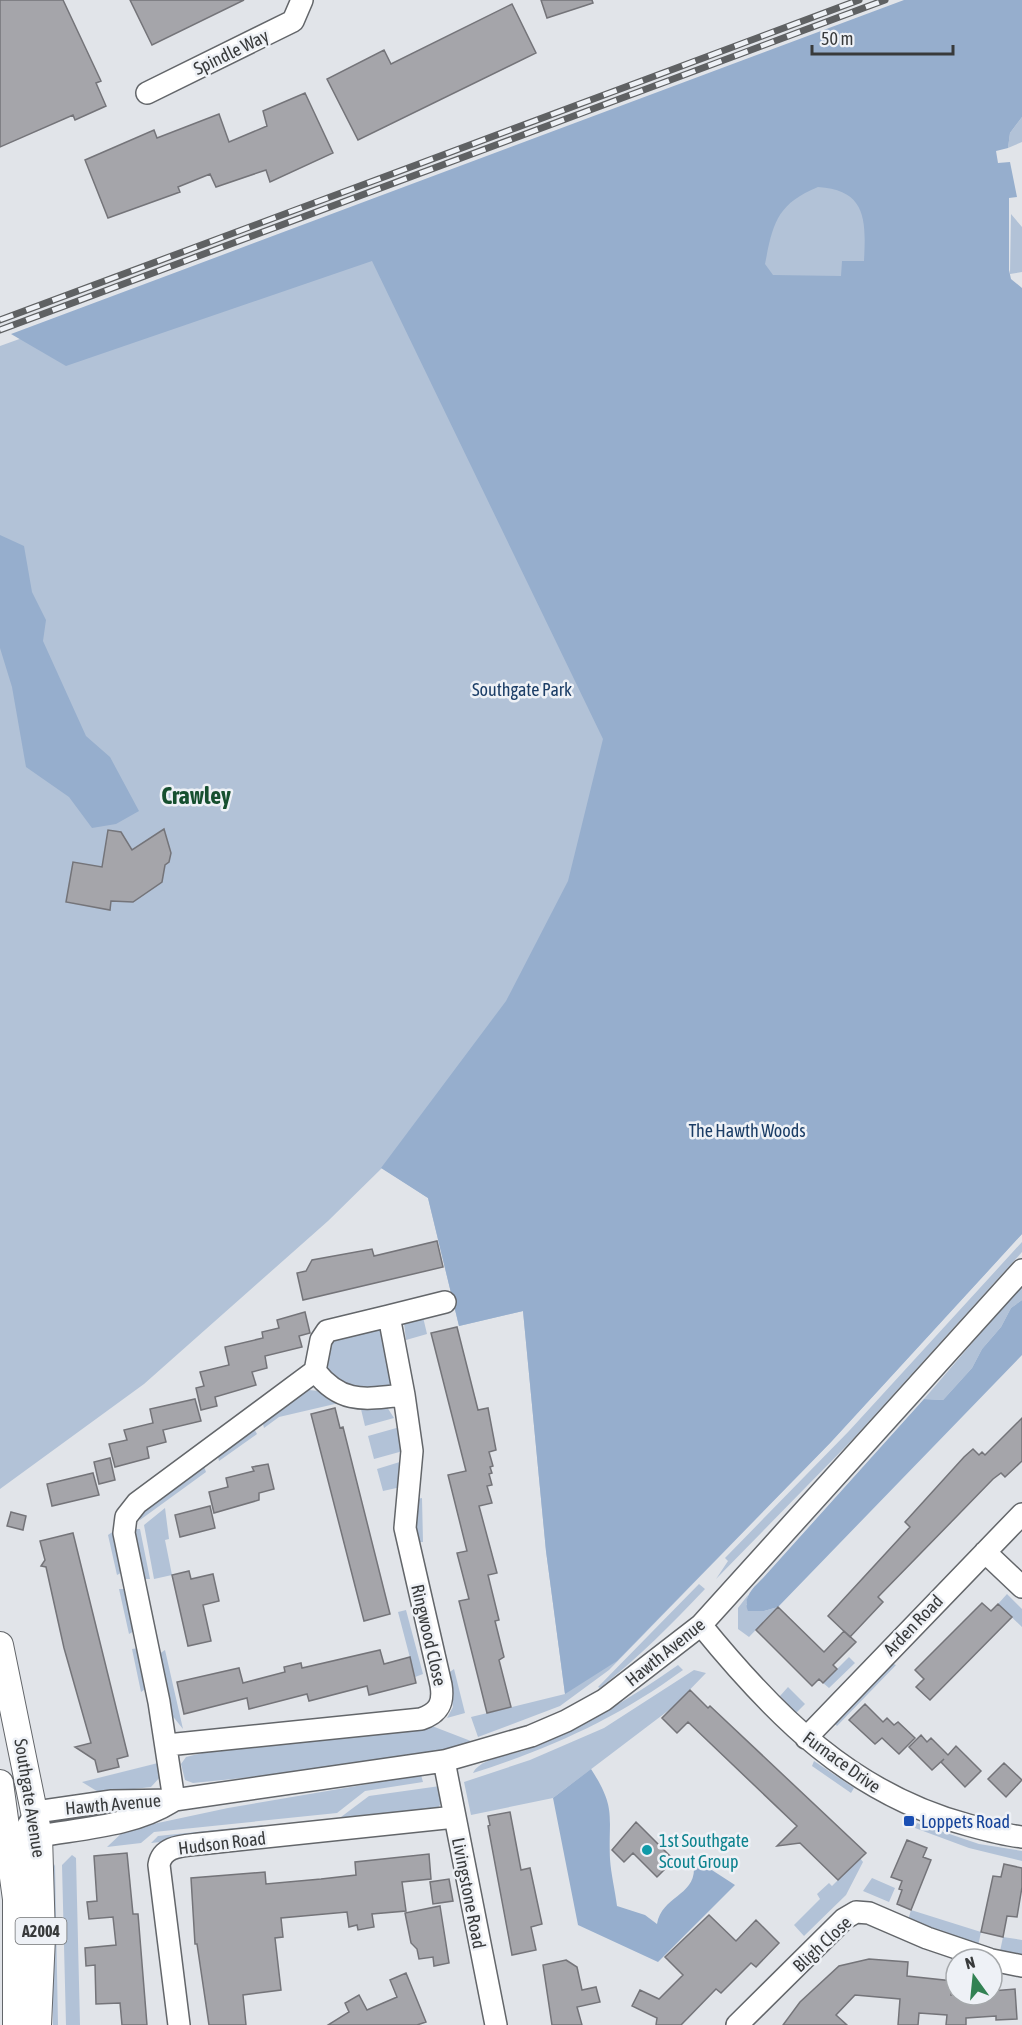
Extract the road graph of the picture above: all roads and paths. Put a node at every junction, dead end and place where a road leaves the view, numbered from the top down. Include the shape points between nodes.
1 (302, 0) edge
2 (147, 93) dead end
3 (1022, 1270) edge
4 (445, 1302) dead end
5 (389, 1316) junction
6 (315, 1371) junction
7 (404, 1395) junction
8 (1022, 1514) edge
9 (985, 1552) junction
10 (1022, 1587) edge
11 (701, 1625) junction
12 (0, 1645) edge
13 (806, 1738) junction
14 (167, 1745) junction
15 (444, 1761) junction
16 (1, 1791) edge
17 (174, 1800) junction
18 (455, 1817) junction
19 (33, 1826) junction
20 (1022, 1837) edge
21 (954, 1947) edge
22 (1004, 1962) edge
23 (1022, 1966) edge
24 (16, 2025) edge
25 (25, 2025) edge
26 (38, 2025) edge
27 (179, 2025) edge
28 (496, 2025) edge
29 (737, 2025) edge

1 - 2 street, Spindle Way via 293,21
3 - 11 street, Hawth Avenue
4 - 5 street
5 - 6 street via 327,1331 321,1340
5 - 7 street, Ringwood Close
6 - 7 street via 341,1395 367,1399
6 - 14 street via 137,1503 126,1517 124,1533
7 - 14 street, Ringwood Close via 412,1451 405,1528 441,1685 443,1698 439,1708 422,1719
8 - 9 street, Arden Road
9 - 10 street
9 - 13 street, Arden Road
11 - 13 street, Furnace Drive via 770,1704
11 - 15 street, Hawth Avenue via 604,1700 566,1721 513,1742
12 - 19 main road, Southgate Avenue / A2004
13 - 20 street, Furnace Drive via 847,1771 906,1804 941,1818
14 - 17 street
15 - 17 street, Hawth Avenue
15 - 18 street, Livingstone Road
16 - 19 street via 11,1816
16 - 24 main road, Southgate Avenue / A2004 via 16,1899
17 - 19 street, Hawth Avenue via 112,1801
18 - 27 street, Hudson Road via 167,1850 159,1865
18 - 28 street, Livingstone Road
19 - 25 street via 24,1865 29,1937
19 - 26 main road, Southgate Avenue / A2004 via 42,1936
21 - 29 street, Bligh Close via 869,1913 856,1912 844,1918
22 - 23 street, Bligh Close

